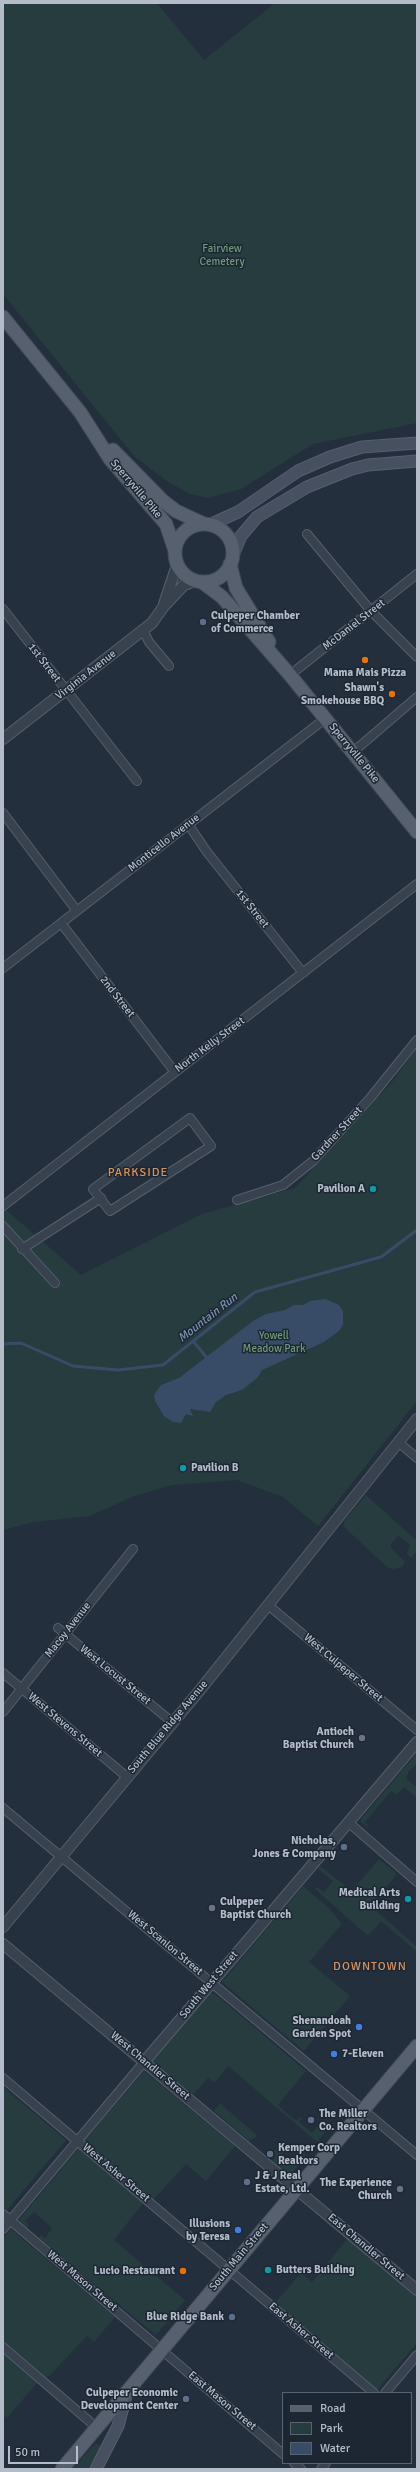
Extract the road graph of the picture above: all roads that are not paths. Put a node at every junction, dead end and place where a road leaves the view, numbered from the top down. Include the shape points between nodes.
1 (3, 317) edge
2 (92, 428) junction
3 (417, 443) edge
4 (417, 462) edge
5 (206, 524) junction
6 (307, 534) dead end
7 (175, 551) junction
8 (232, 560) junction
9 (177, 565) junction
10 (417, 574) edge
11 (199, 581) junction
12 (164, 606) junction
13 (3, 609) edge
14 (371, 611) junction
15 (143, 630) junction
16 (417, 657) edge
17 (169, 666) dead end
18 (290, 675) junction
19 (66, 691) junction
20 (417, 697) edge
21 (326, 718) junction
22 (3, 739) edge
23 (353, 752) junction
24 (137, 781) dead end
25 (3, 813) edge
26 (188, 824) junction
27 (417, 832) edge
28 (417, 884) edge
29 (77, 911) junction
30 (61, 923) junction
31 (3, 968) edge
32 (303, 973) junction
33 (417, 1040) edge
34 (174, 1071) junction
35 (101, 1198) junction
36 (237, 1200) dead end
37 (3, 1206) edge
38 (3, 1226) edge
39 (22, 1249) junction
40 (55, 1283) dead end
41 (417, 1419) edge
42 (398, 1442) junction
43 (417, 1458) edge
44 (133, 1548) dead end
45 (268, 1605) junction
46 (58, 1628) dead end
47 (65, 1634) junction
48 (3, 1673) edge
49 (21, 1689) junction
50 (3, 1712) edge
51 (172, 1722) junction
52 (417, 1730) edge
53 (417, 1744) edge
54 (127, 1777) junction
55 (3, 1808) edge
56 (348, 1822) junction
57 (62, 1857) junction
58 (417, 1882) edge
59 (3, 1927) edge
60 (3, 1944) edge
61 (211, 1982) junction
62 (417, 2046) edge
63 (144, 2062) junction
64 (3, 2078) edge
65 (364, 2110) junction
66 (77, 2140) junction
67 (417, 2155) edge
68 (296, 2189) junction
69 (3, 2214) edge
70 (11, 2220) junction
71 (3, 2230) edge
72 (228, 2269) junction
73 (417, 2290) edge
74 (3, 2347) edge
75 (161, 2349) junction
76 (417, 2356) edge
77 (128, 2389) junction
78 (373, 2392) edge
79 (386, 2392) edge
80 (96, 2427) junction
81 (282, 2453) edge
82 (62, 2469) edge
83 (96, 2469) edge

1 - 2 main road, Sperryville Pike
2 - 5 main road, Sperryville Pike via 163,501 176,511
2 - 7 main road, Sperryville Pike via 110,459 166,524
3 - 5 main road via 362,448 330,457 298,471 238,512
4 - 8 main road via 368,465 307,487 257,517 241,536
5 - 7 main road via 191,527 181,535
5 - 8 main road via 224,532 232,547
6 - 14 street
7 - 9 main road
8 - 11 main road via 219,578
8 - 18 main road, Sperryville Pike via 232,581
9 - 11 main road via 187,576
9 - 12 street, Virginia Avenue
10 - 14 street, McDaniel Street
11 - 12 street, Virginia Avenue via 184,585
11 - 18 main road, Sperryville Pike via 222,597
12 - 15 street, Virginia Avenue via 152,623
13 - 19 street, 1st Street
14 - 16 street
14 - 18 street, McDaniel Street
15 - 17 street via 149,642
15 - 19 street, Virginia Avenue
18 - 21 main road, Sperryville Pike
19 - 22 street, Virginia Avenue
19 - 24 street, 1st Street
20 - 23 street
21 - 23 main road, Sperryville Pike
21 - 26 street, Monticello Avenue
23 - 27 main road, Sperryville Pike
25 - 29 street
26 - 29 street, Monticello Avenue
26 - 32 street, 1st Street via 207,852
28 - 32 street, North Kelly Street
29 - 30 street, Monticello Avenue
30 - 31 street, Monticello Avenue
30 - 34 street, 2nd Street
32 - 34 street, North Kelly Street
33 - 36 street, Gardner Street via 371,1097 313,1161 283,1185
34 - 37 street, North Kelly Street
35 - 35 street via 93,1189 190,1118 211,1146 110,1211
35 - 39 street
38 - 39 street
39 - 40 street
41 - 42 street, South Blue Ridge Avenue
42 - 43 street
42 - 45 street, South Blue Ridge Avenue
44 - 47 street, Macoy Avenue
45 - 51 street, South Blue Ridge Avenue
45 - 52 street, West Culpeper Street
46 - 47 street, West Locust Street
47 - 49 street, Macoy Avenue
47 - 51 street, West Locust Street
48 - 49 street, West Stevens Street
49 - 50 street, Macoy Avenue
49 - 54 street, West Stevens Street
51 - 54 street, South Blue Ridge Avenue
53 - 56 street, South West Street
54 - 57 street, South Blue Ridge Avenue
55 - 57 street, West Scanlon Street
56 - 58 street
56 - 61 street, South West Street
57 - 59 street, South Blue Ridge Avenue
57 - 61 street, West Scanlon Street
60 - 63 street, West Chandler Street
61 - 63 street, South West Street
61 - 65 street, West Scanlon Street
62 - 65 main road, South Main Street
63 - 66 street, South West Street
63 - 68 street, West Chandler Street
64 - 66 street, West Asher Street
65 - 67 street, West Scanlon Street
65 - 68 main road, South Main Street
66 - 70 street, South West Street
66 - 72 street, West Asher Street
68 - 72 main road, South Main Street
68 - 73 street, East Chandler Street
69 - 70 street, West Mason Street
70 - 71 street, South West Street
70 - 75 street, West Mason Street
72 - 75 main road, South Main Street
72 - 78 street, East Asher Street
74 - 80 street
75 - 77 main road, South Main Street
75 - 81 street, East Mason Street
76 - 79 street
77 - 80 main road, South Main Street
77 - 83 main road via 118,2426
80 - 82 main road, South Main Street

